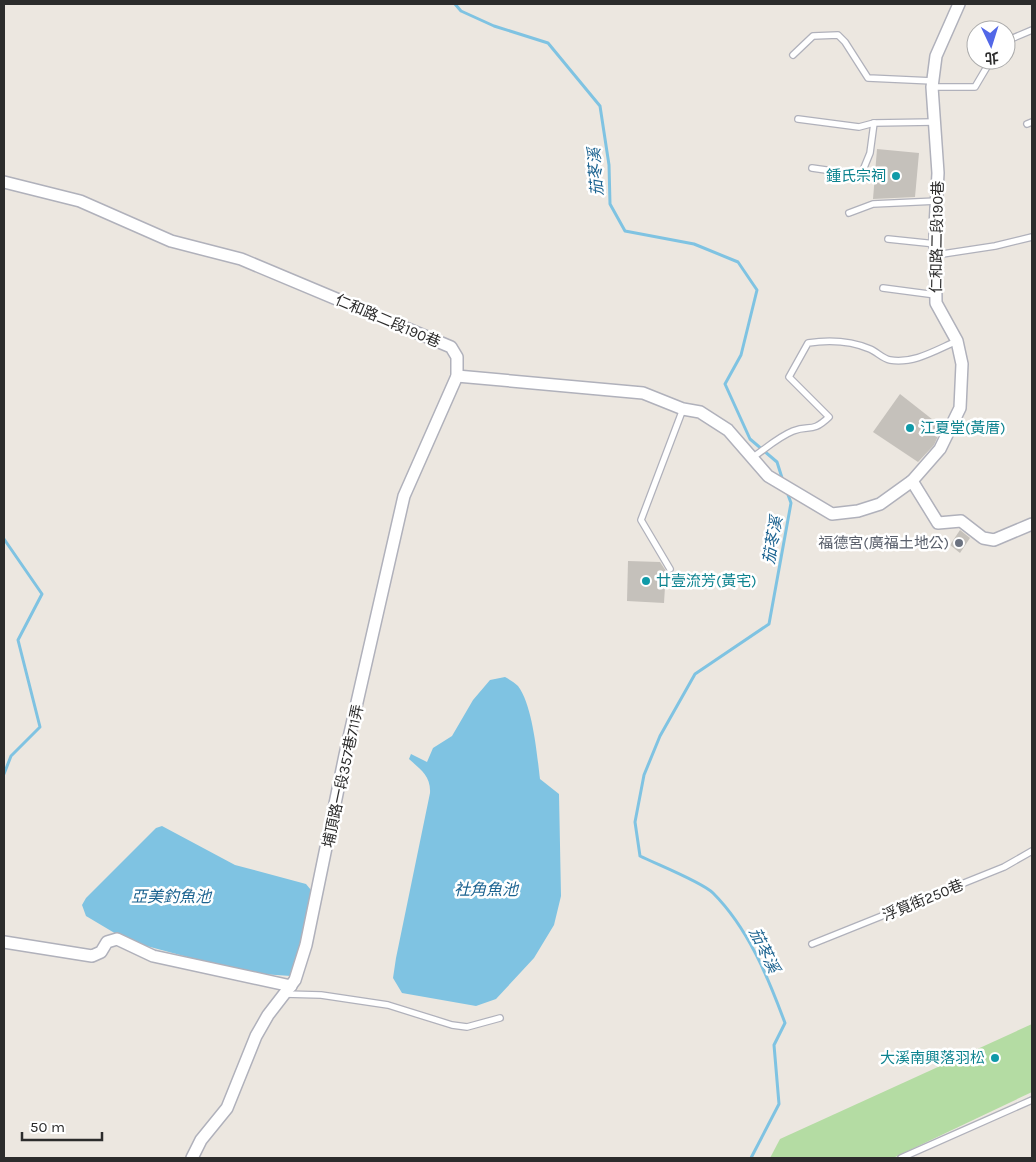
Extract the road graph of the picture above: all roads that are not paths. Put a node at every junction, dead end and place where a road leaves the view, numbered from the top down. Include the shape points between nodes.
1 (958, 4) edge
2 (1032, 30) edge
3 (1016, 37) edge
4 (792, 56) dead end
5 (985, 70) edge
6 (933, 84) junction
7 (798, 119) dead end
8 (934, 122) junction
9 (874, 123) junction
10 (812, 168) dead end
11 (4, 182) edge
12 (937, 201) junction
13 (849, 213) dead end
14 (1032, 237) edge
15 (888, 239) dead end
16 (936, 249) junction
17 (883, 288) dead end
18 (936, 295) junction
19 (957, 341) junction
20 (457, 376) junction
21 (683, 409) junction
22 (752, 458) junction
23 (912, 481) junction
24 (1032, 524) edge
25 (670, 568) dead end
26 (1032, 851) edge
27 (4, 942) edge
28 (812, 944) dead end
29 (288, 990) junction
30 (500, 1018) dead end
31 (1032, 1100) edge
32 (192, 1158) edge
33 (901, 1158) edge

1 - 6 street, 仁和路二段190巷 via 936,56
2 - 3 lane
4 - 6 lane via 813,36 838,35 868,78
5 - 6 lane via 975,87
6 - 8 street, 仁和路二段190巷
7 - 9 lane via 859,127
8 - 9 lane
8 - 12 street, 仁和路二段190巷
9 - 10 lane via 870,153 861,174
11 - 20 street, 仁和路二段190巷 via 80,201 171,242 241,260 451,347 457,357
12 - 13 lane via 873,204
12 - 16 street, 仁和路二段190巷
14 - 16 lane via 995,246
15 - 16 lane
16 - 18 street, 仁和路二段190巷
17 - 18 lane
18 - 19 street, 仁和路二段190巷 via 936,303
19 - 22 lane via 919,358 900,360 888,360 859,345 822,341 808,343 789,377 829,417 813,429 787,434
19 - 23 street, 仁和路二段190巷 via 962,364 960,408 940,449
20 - 21 street via 643,393
20 - 29 street, 埔頂路一段357巷711弄 via 404,496 306,945 295,980
21 - 22 street via 700,412 728,430
21 - 25 lane via 641,520
22 - 23 street, 仁和路二段190巷 via 768,476 832,514 858,512 880,504
23 - 24 street via 938,523 961,521 983,538 994,540
26 - 28 lane, 浮筧街250巷 via 1004,867
27 - 29 street via 92,956 101,952 107,942 117,939 153,956
29 - 30 lane via 388,1005 452,1026 467,1027
29 - 32 street, 埔頂路一段357巷711弄 via 256,1036 227,1108 201,1140
31 - 33 lane

